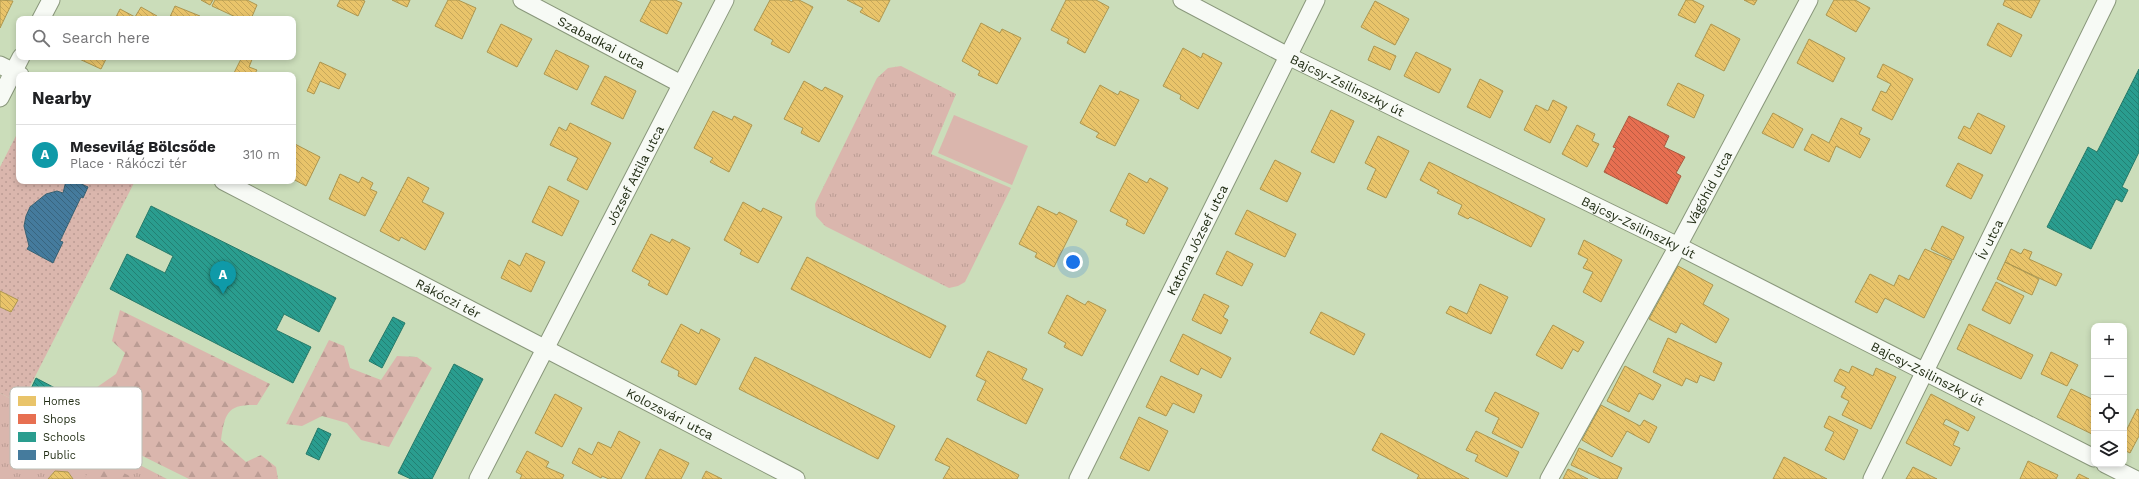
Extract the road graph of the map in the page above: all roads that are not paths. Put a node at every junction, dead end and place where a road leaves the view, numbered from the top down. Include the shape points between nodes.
1 (51, 0) edge
2 (522, 0) edge
3 (725, 0) edge
4 (1182, 0) edge
5 (1316, 0) edge
6 (1809, 0) edge
7 (2107, 0) edge
8 (43, 16) edge
9 (1288, 56) junction
10 (14, 67) edge
11 (681, 84) junction
12 (0, 98) edge
13 (229, 184) edge
14 (1678, 246) junction
15 (545, 350) junction
16 (1924, 372) junction
17 (2091, 456) edge
18 (2112, 467) edge
19 (478, 479) edge
20 (796, 479) edge
21 (1078, 479) edge
22 (1549, 479) edge
23 (1872, 479) edge
24 (2135, 479) edge

1 - 8 street
2 - 11 street, Szabadkai utca
3 - 11 street, József Attila utca
4 - 9 street, Bajcsy-Zsilinszky út
5 - 9 street, Katona József utca
6 - 14 street, Vágóhíd utca
7 - 16 street, Ív utca
9 - 14 street, Bajcsy-Zsilinszky út
9 - 21 street, Katona József utca
10 - 12 street
11 - 15 street, József Attila utca
13 - 15 street, Rákóczi tér
14 - 16 street, Bajcsy-Zsilinszky út
14 - 22 street, Vágóhíd utca
15 - 19 street
15 - 20 street, Kolozsvári utca
16 - 17 street, Bajcsy-Zsilinszky út
16 - 23 street, Ív utca
18 - 24 street

